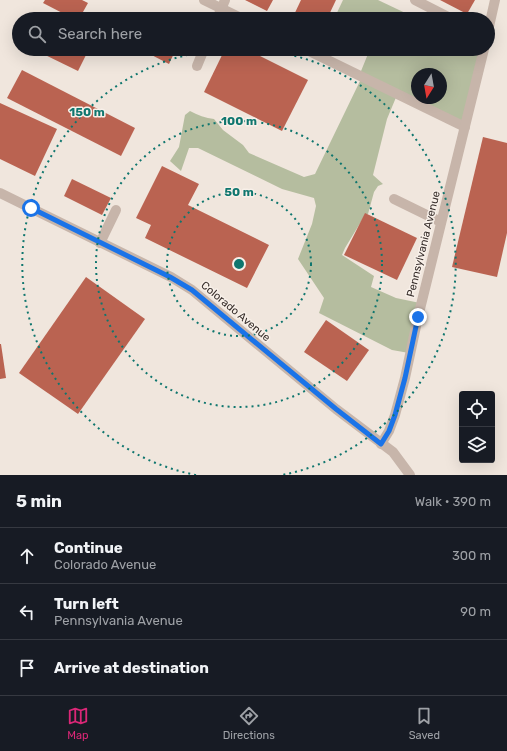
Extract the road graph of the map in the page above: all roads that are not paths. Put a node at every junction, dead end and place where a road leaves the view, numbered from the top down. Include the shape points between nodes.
1 (204, 0) edge
2 (415, 0) edge
3 (495, 0) edge
4 (223, 4) edge
5 (234, 12) edge
6 (438, 12) edge
7 (492, 12) edge
8 (201, 56) edge
9 (320, 56) edge
10 (482, 56) edge
11 (197, 66) dead end
12 (465, 126) junction
13 (0, 193) edge
14 (394, 199) dead end
15 (116, 210) dead end
16 (441, 222) junction
17 (100, 243) junction
18 (381, 444) junction
19 (410, 475) edge

1 - 4 street
2 - 6 street
3 - 7 street
4 - 5 street
8 - 11 street
9 - 12 street
10 - 12 street, Pennsylvania Avenue
12 - 16 street, Pennsylvania Avenue
13 - 17 street, Colorado Avenue
14 - 16 street
15 - 17 street
16 - 18 street, Pennsylvania Avenue via 395,415
17 - 18 street, Colorado Avenue via 192,290
18 - 19 street, Colorado Avenue via 393,452

